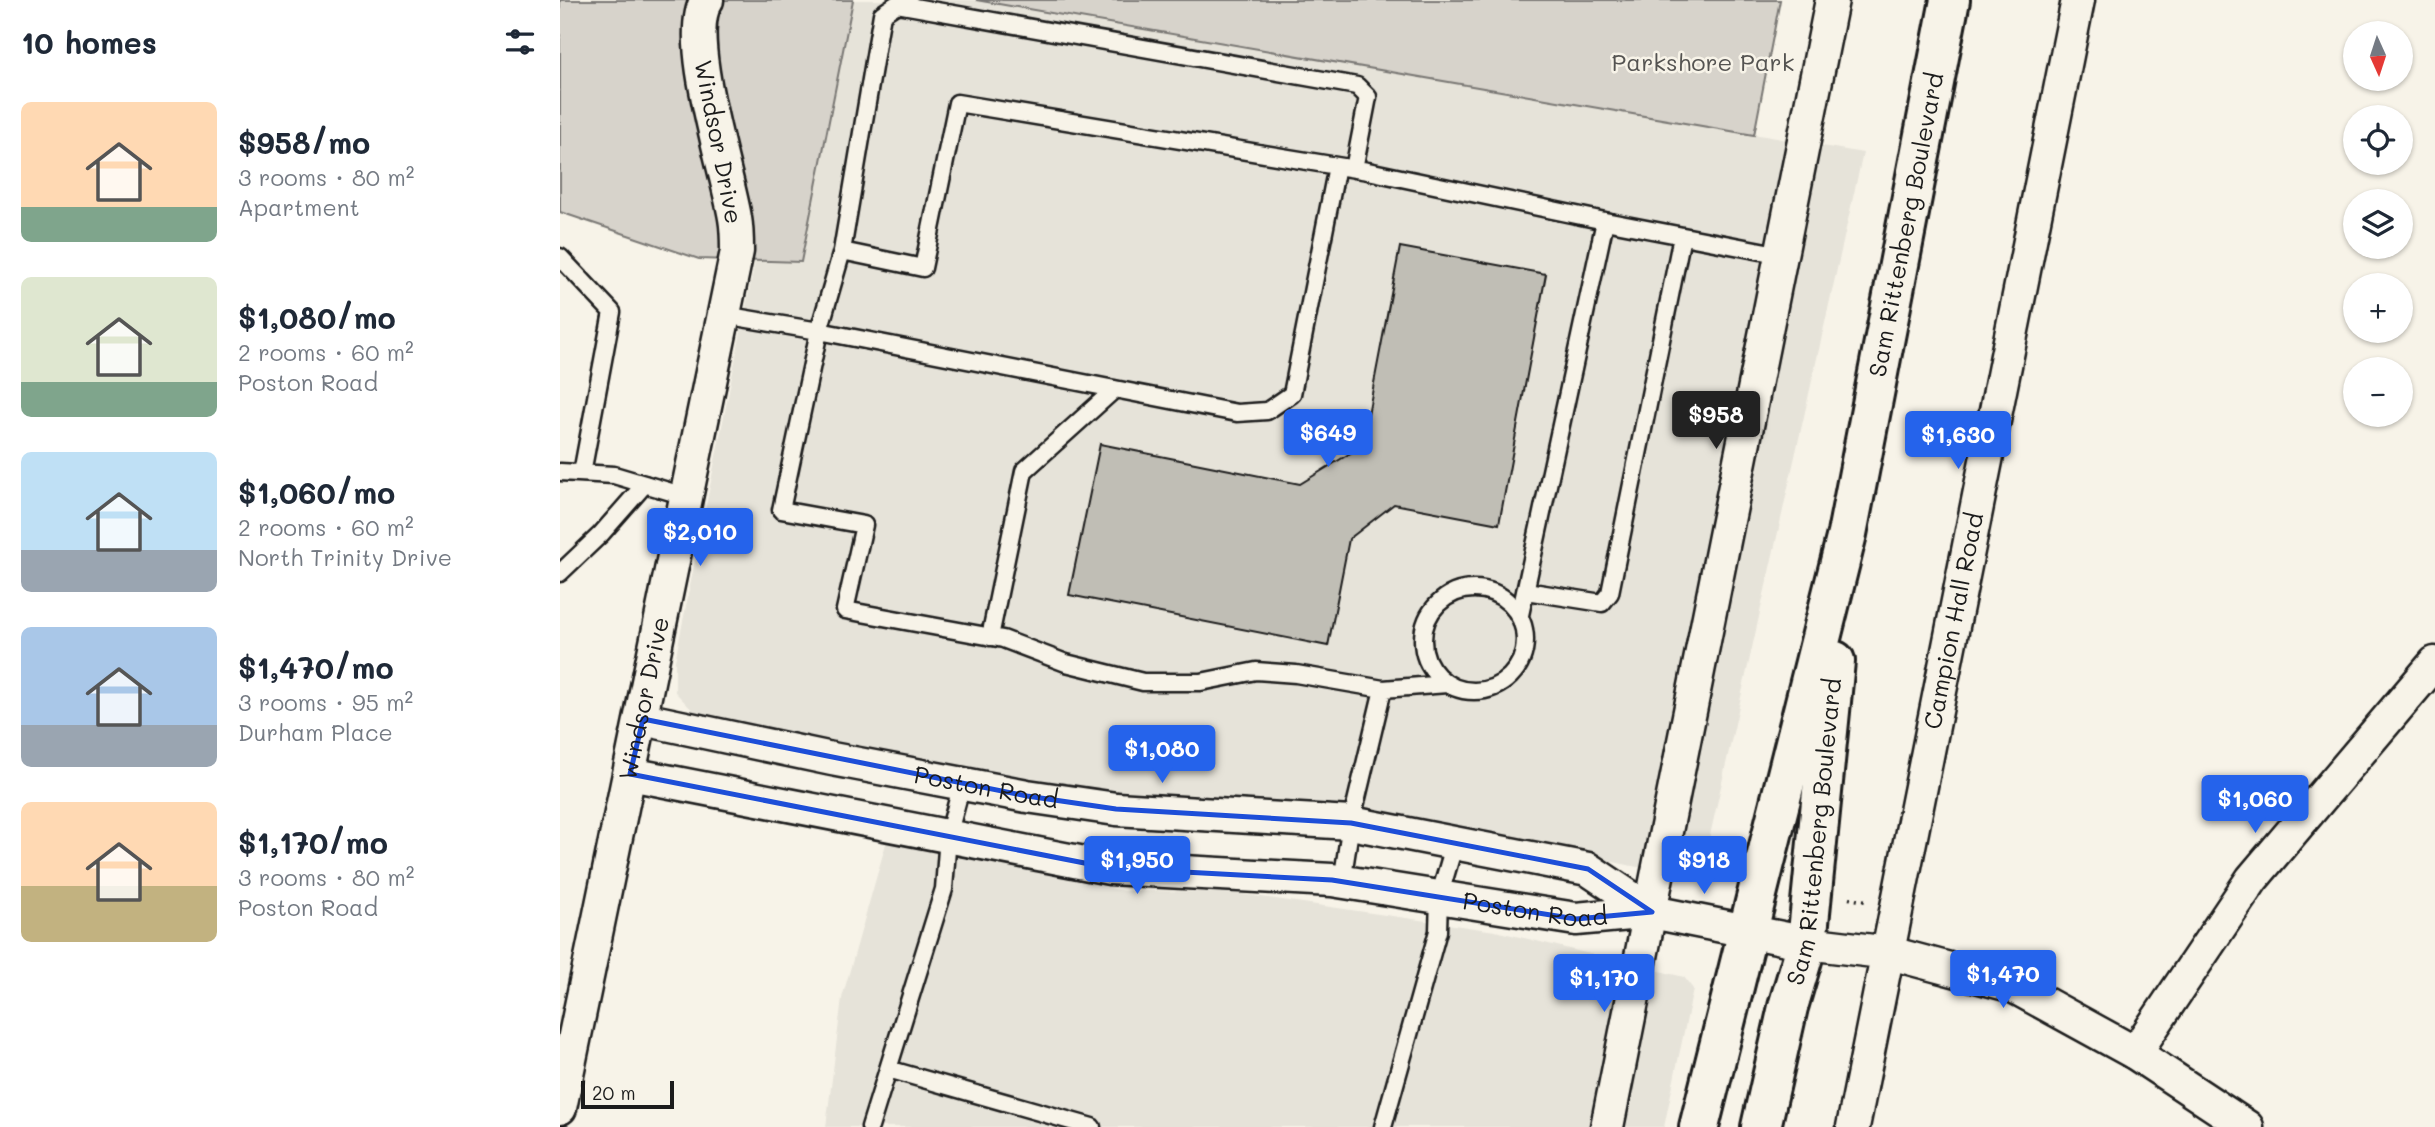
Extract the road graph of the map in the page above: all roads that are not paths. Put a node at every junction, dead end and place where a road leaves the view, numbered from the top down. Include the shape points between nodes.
1 (707, 0) edge
2 (1832, 0) edge
3 (1950, 0) edge
4 (2078, 0) edge
5 (1346, 168) junction
6 (1605, 221) junction
7 (1682, 236) junction
8 (842, 251) junction
9 (1782, 255) junction
10 (560, 257) edge
11 (724, 315) junction
12 (820, 331) junction
13 (1115, 389) junction
14 (560, 471) edge
15 (582, 473) junction
16 (645, 484) junction
17 (688, 497) junction
18 (1847, 534) junction
19 (560, 573) edge
20 (1526, 591) junction
21 (1520, 615) junction
22 (990, 636) junction
23 (2435, 663) edge
24 (1447, 684) junction
25 (1383, 689) junction
26 (643, 719) junction
27 (630, 774) junction
28 (962, 784) junction
29 (1351, 822) junction
30 (948, 836) junction
31 (1455, 843) junction
32 (1342, 882) junction
33 (1439, 897) junction
34 (1652, 912) junction
35 (1746, 931) junction
36 (1807, 943) junction
37 (1891, 953) junction
38 (2135, 1053) junction
39 (888, 1069) junction
40 (560, 1108) edge
41 (870, 1127) edge
42 (1092, 1127) edge
43 (1383, 1127) edge
44 (1607, 1127) edge
45 (1699, 1127) edge
46 (1761, 1127) edge
47 (1853, 1127) edge
48 (2247, 1127) edge

1 - 11 street, Windsor Drive via 701,9 699,34 702,67 736,220 737,251
2 - 9 street
3 - 18 main road, Sam Rittenberg Boulevard
4 - 37 street, Campion Hall Road
5 - 6 lane
5 - 8 lane via 957,103 923,268
5 - 8 lane via 1368,97 1357,86 897,4 882,14
5 - 13 lane via 1292,394 1267,411 1237,413
6 - 7 lane
6 - 20 lane
7 - 9 lane
7 - 20 lane via 1610,593 1602,603
8 - 12 lane
9 - 34 street
10 - 15 lane via 612,312
11 - 12 lane
11 - 17 street, Windsor Drive
12 - 13 lane
12 - 22 lane via 781,510 864,525 845,610
13 - 22 lane via 1024,471
14 - 15 lane
15 - 16 lane via 614,475
16 - 17 lane
16 - 19 lane
17 - 26 street, Windsor Drive
18 - 35 main road, Sam Rittenberg Boulevard
18 - 36 main road, Sam Rittenberg Boulevard
20 - 21 lane
21 - 24 lane via 1526,648 1510,678 1479,691
21 - 24 lane via 1503,597 1479,588 1462,589 1440,602 1425,623 1422,640 1425,657
22 - 25 lane via 1066,663 1143,682 1201,681 1256,671
23 - 38 street via 2252,879
24 - 25 lane
25 - 29 lane
26 - 27 street, Windsor Drive
26 - 28 street, Poston Road
27 - 30 street, Poston Road
27 - 40 street, Windsor Drive
28 - 29 street, Poston Road via 1116,809
28 - 30 lane
29 - 31 street, Poston Road
29 - 32 lane
30 - 32 street, Poston Road via 1110,868
30 - 39 lane via 944,889
31 - 33 lane
31 - 34 street, Poston Road via 1588,869
32 - 33 street, Poston Road
33 - 34 street, Poston Road via 1576,919
33 - 43 lane via 1438,931
34 - 35 street, Poston Road
34 - 44 street
35 - 36 street, Poston Road
35 - 45 main road, Sam Rittenberg Boulevard
36 - 37 street, Poston Road
36 - 46 main road, Sam Rittenberg Boulevard
37 - 38 street, Poston Road via 2013,986
37 - 47 street, Campion Hall Road
38 - 48 street, Poston Road
39 - 41 lane
39 - 42 lane

